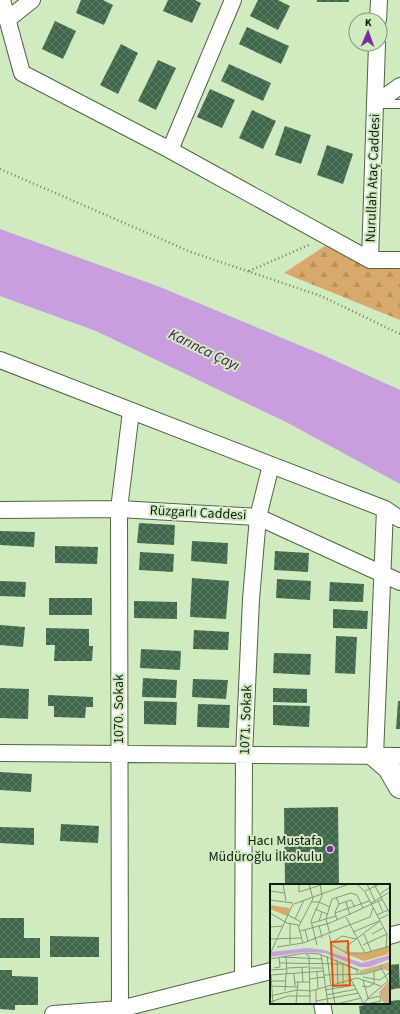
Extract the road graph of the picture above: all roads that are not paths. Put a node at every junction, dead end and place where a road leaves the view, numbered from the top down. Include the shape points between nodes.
1 (2, 0) edge
2 (32, 0) edge
3 (233, 0) edge
4 (379, 0) edge
5 (378, 12) edge
6 (4, 24) edge
7 (377, 52) edge
8 (400, 86) edge
9 (375, 104) junction
10 (400, 104) edge
11 (170, 150) junction
12 (370, 260) junction
13 (400, 260) edge
14 (0, 360) edge
15 (131, 410) junction
16 (271, 465) junction
17 (385, 508) junction
18 (119, 509) junction
19 (0, 510) edge
20 (258, 517) junction
21 (400, 519) edge
22 (383, 574) junction
23 (400, 582) edge
24 (0, 753) edge
25 (119, 754) junction
26 (244, 755) junction
27 (375, 756) junction
28 (400, 756) edge
29 (400, 787) edge
30 (400, 933) edge
31 (390, 936) edge
32 (270, 971) edge
33 (243, 978) junction
34 (322, 1004) edge
35 (120, 1009) junction
36 (54, 1014) edge
37 (324, 1014) edge

1 - 6 street
2 - 6 street
3 - 11 street
4 - 5 street
6 - 11 street via 22,72
7 - 9 street
8 - 9 street, Nurullah Ataç Caddesi
9 - 10 lane
9 - 12 street, Nurullah Ataç Caddesi
11 - 12 street
12 - 13 street
14 - 15 street
15 - 16 street
15 - 18 street, 1070. Sokak
16 - 17 street
16 - 20 street, 1071. Sokak
17 - 21 street
17 - 22 street
18 - 19 street, Rüzgarlı Caddesi
18 - 20 street, Rüzgarlı Caddesi
18 - 25 street, 1070. Sokak
20 - 22 street, Rüzgarlı Caddesi
20 - 26 street, 1071. Sokak via 251,599
22 - 23 street, Rüzgarlı Caddesi
22 - 27 street
24 - 25 street
25 - 26 street
25 - 35 street, 1070. Sokak
26 - 27 street
26 - 33 street, 1071. Sokak
27 - 28 street
27 - 29 street via 389,768
30 - 31 street
32 - 33 street
33 - 35 street
34 - 37 street
35 - 36 street

